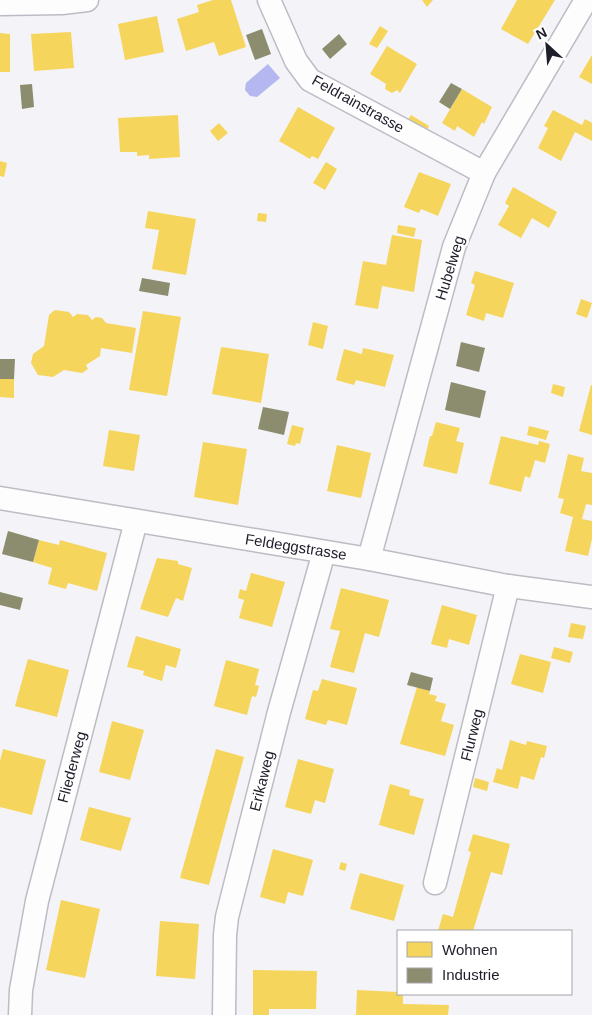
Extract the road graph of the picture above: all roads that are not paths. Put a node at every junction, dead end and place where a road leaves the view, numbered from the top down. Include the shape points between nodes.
1 (87, 0) edge
2 (269, 0) edge
3 (586, 0) edge
4 (0, 4) edge
5 (484, 173) junction
6 (0, 498) edge
7 (136, 521) junction
8 (324, 552) junction
9 (369, 559) junction
10 (508, 586) junction
11 (592, 597) edge
12 (435, 883) dead end
13 (20, 1015) edge
14 (224, 1015) edge

1 - 4 street
2 - 5 street, Feldrainstrasse via 296,61 310,80
3 - 5 street, Hubelweg
5 - 9 street, Hubelweg via 454,247
6 - 7 street, Feldeggstrasse
7 - 8 street, Feldeggstrasse
7 - 13 street, Fliederweg via 37,901 20,990
8 - 9 street, Feldeggstrasse
8 - 14 street, Erikaweg via 227,917
9 - 10 street, Feldeggstrasse
10 - 11 street, Feldeggstrasse
10 - 12 street, Flurweg

